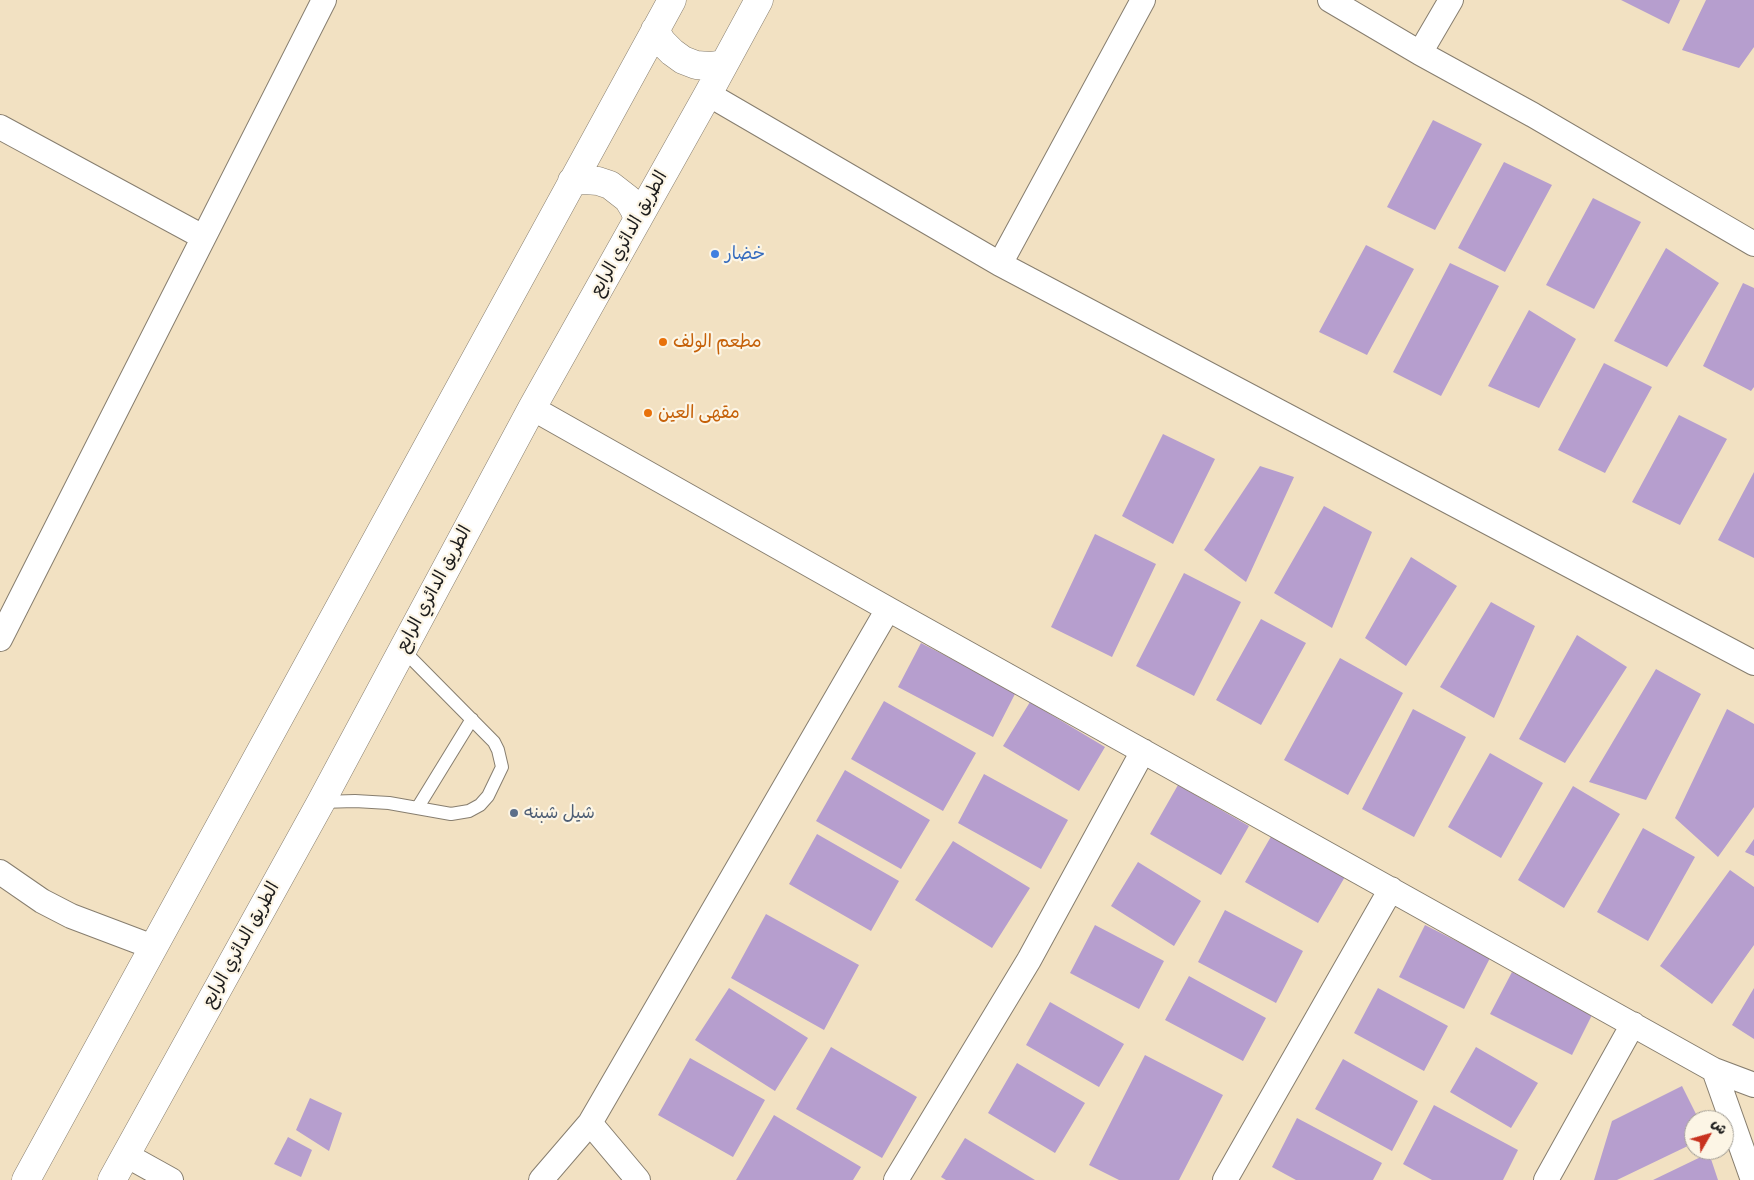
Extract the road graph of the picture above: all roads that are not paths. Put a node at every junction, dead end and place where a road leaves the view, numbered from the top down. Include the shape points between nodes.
1 (324, 0) edge
2 (672, 0) edge
3 (759, 0) edge
4 (1143, 0) edge
5 (1330, 0) edge
6 (1450, 0) edge
7 (655, 30) junction
8 (1420, 53) junction
9 (724, 64) junction
10 (708, 94) junction
11 (0, 127) edge
12 (572, 181) junction
13 (638, 219) junction
14 (203, 237) junction
15 (1754, 244) edge
16 (1000, 264) junction
17 (532, 408) junction
18 (888, 608) junction
19 (0, 639) edge
20 (402, 649) junction
21 (1754, 663) edge
22 (472, 719) junction
23 (1143, 751) junction
24 (321, 802) junction
25 (418, 807) junction
26 (0, 872) edge
27 (1391, 889) junction
28 (153, 947) junction
29 (1633, 1024) junction
30 (1714, 1070) junction
31 (1754, 1085) edge
32 (590, 1123) junction
33 (126, 1155) junction
34 (26, 1180) edge
35 (112, 1180) edge
36 (171, 1180) edge
37 (541, 1180) edge
38 (638, 1180) edge
39 (896, 1180) edge
40 (1224, 1180) edge
41 (1546, 1180) edge
42 (1753, 1180) edge

1 - 14 street
2 - 7 main road
3 - 9 main road, الطريق الدائري الرابع
4 - 16 street
5 - 8 street
6 - 8 street
7 - 9 main road via 667,48 683,60 710,66
7 - 12 main road
8 - 15 street
9 - 10 main road, الطريق الدائري الرابع
10 - 13 main road, الطريق الدائري الرابع
10 - 16 street
11 - 14 street
12 - 13 main road via 598,181 610,185 628,199
12 - 28 main road
13 - 17 main road, الطريق الدائري الرابع
14 - 19 street
16 - 21 street
17 - 18 street
17 - 20 main road, الطريق الدائري الرابع
18 - 23 street
18 - 32 street
20 - 22 lane
20 - 24 main road, الطريق الدائري الرابع
22 - 25 lane
22 - 25 lane via 494,742 502,758 502,768 488,796 480,805 460,813
23 - 27 street
23 - 39 street via 1028,960
24 - 25 lane via 355,801
24 - 33 main road, الطريق الدائري الرابع
26 - 28 street via 42,901 71,916
27 - 29 street
27 - 40 street
28 - 34 main road
29 - 30 street
29 - 41 street
30 - 31 street
30 - 42 street
32 - 37 street
32 - 38 street
33 - 35 main road, الطريق الدائري الرابع
33 - 36 street

